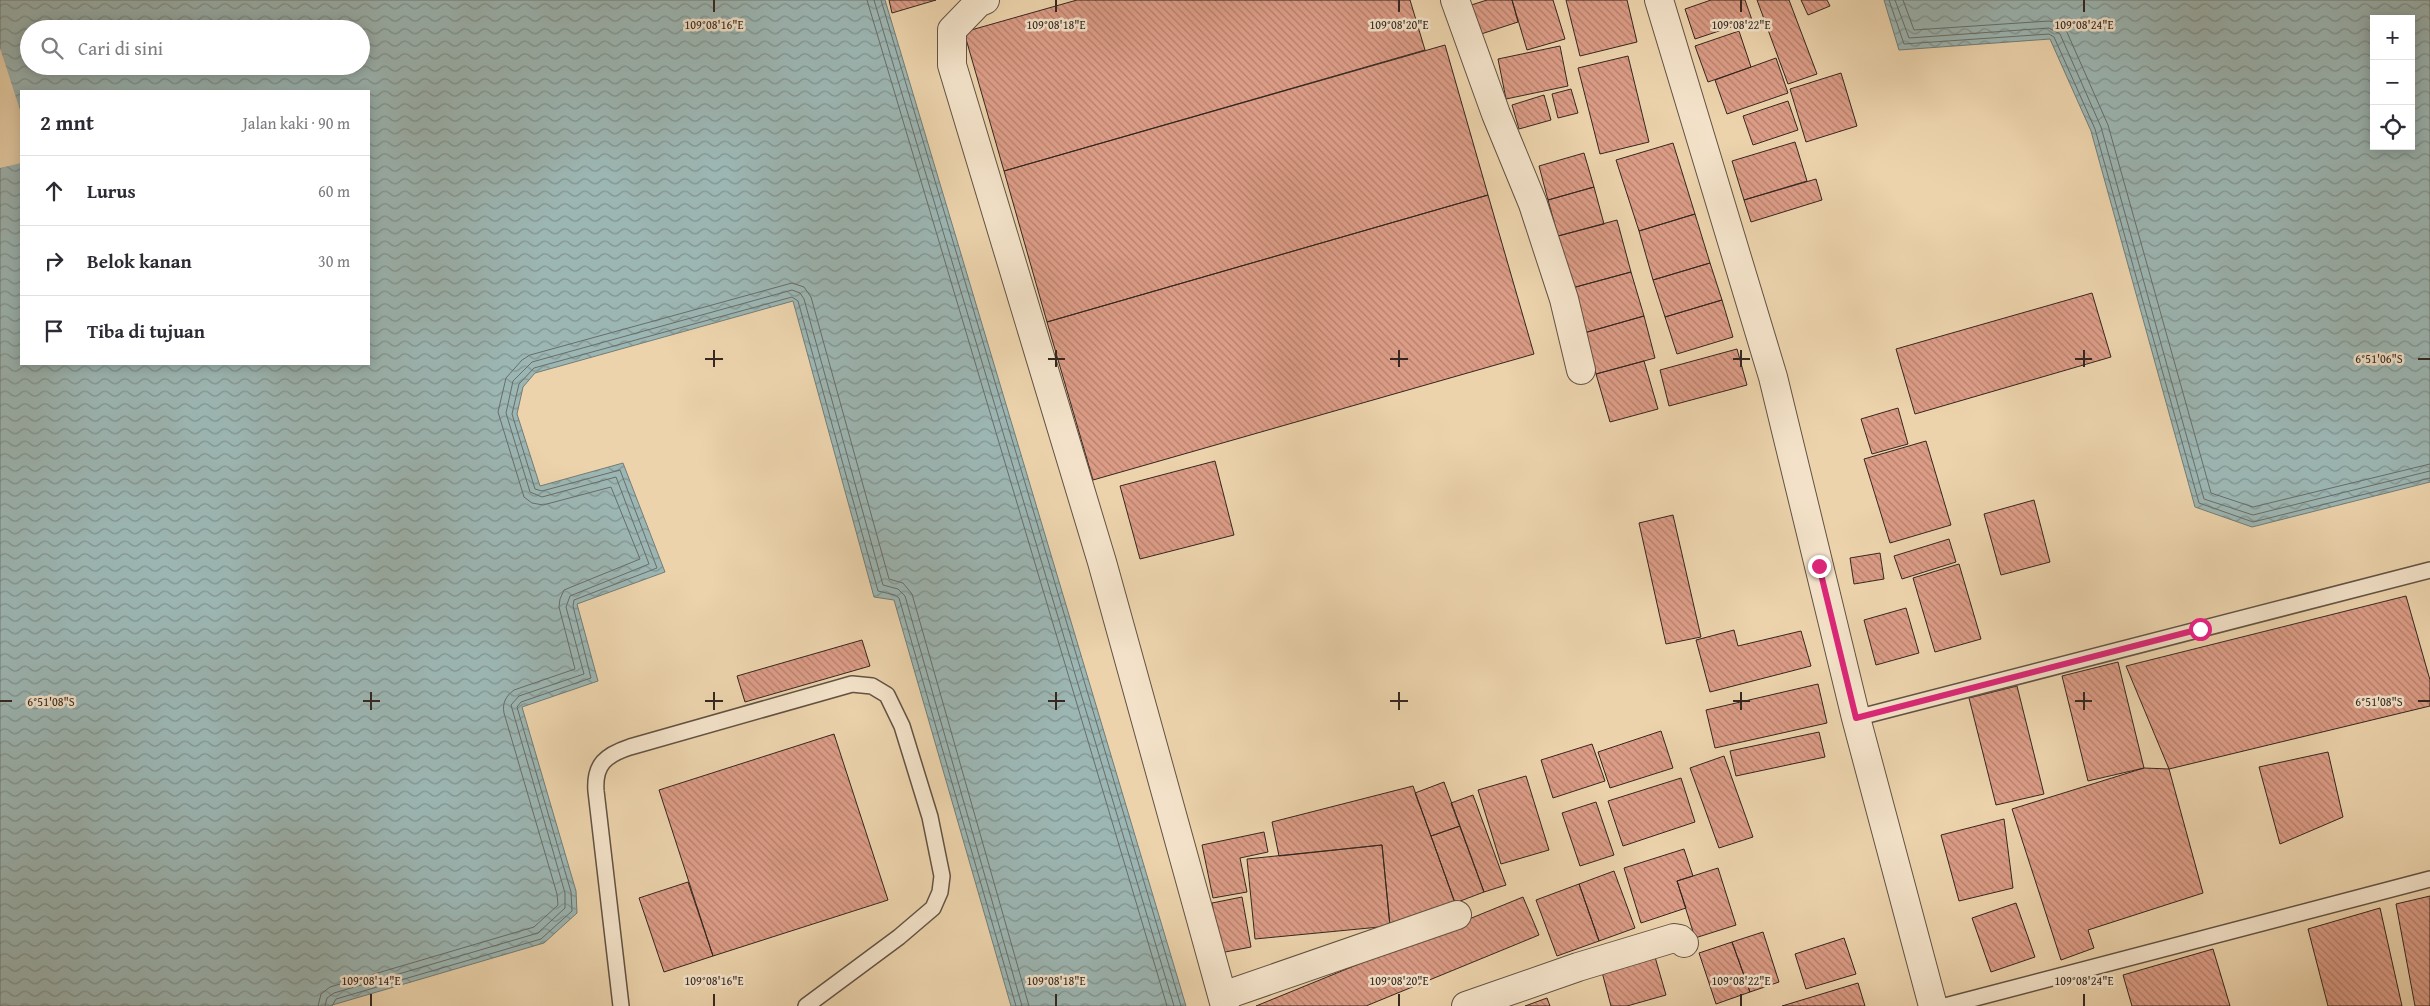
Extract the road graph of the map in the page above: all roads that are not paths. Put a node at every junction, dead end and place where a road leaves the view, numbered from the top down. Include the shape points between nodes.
1 (985, 0) edge
2 (1455, 0) edge
3 (1659, 0) edge
4 (1581, 370) dead end
5 (2430, 570) edge
6 (1856, 718) junction
7 (2430, 879) edge
8 (1458, 915) dead end
9 (1684, 943) dead end
10 (1224, 1001) edge
11 (621, 1006) edge
12 (806, 1006) edge
13 (1466, 1006) edge
14 (1933, 1006) edge
15 (1945, 1006) edge

1 - 10 street via 952,30 952,64 1102,562
2 - 4 street via 1533,204 1564,299
3 - 6 street via 1773,377
5 - 6 lane
6 - 14 street
7 - 15 lane
8 - 10 street
9 - 13 street via 1674,938
11 - 12 lane via 596,791 595,776 602,763 612,753 852,684 872,686 887,696 902,726 930,817 942,876 940,892 933,908 899,937

